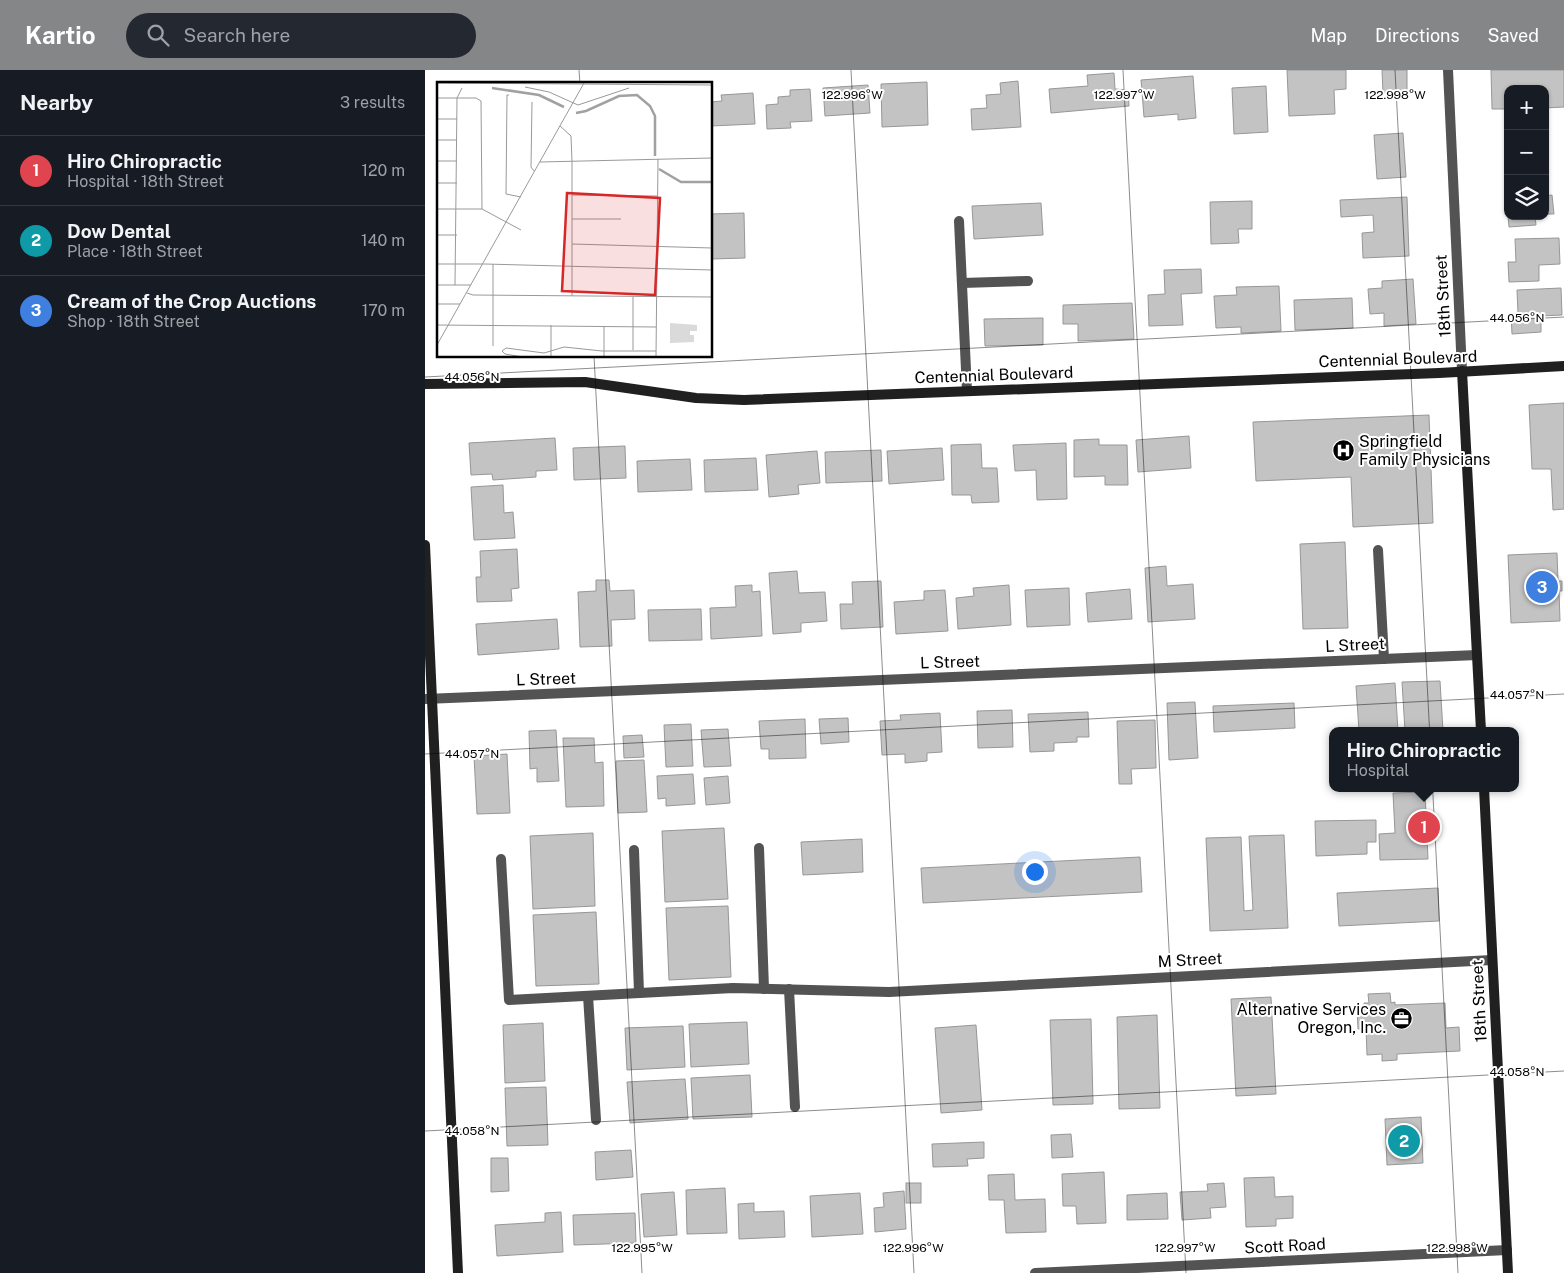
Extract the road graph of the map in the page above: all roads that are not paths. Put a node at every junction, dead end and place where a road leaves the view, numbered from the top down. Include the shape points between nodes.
1 (1448, 70) edge
2 (959, 221) dead end
3 (1028, 281) dead end
4 (962, 283) junction
5 (1564, 366) edge
6 (1462, 371) junction
7 (425, 384) edge
8 (967, 391) junction
9 (425, 545) edge
10 (1378, 550) dead end
11 (1477, 655) junction
12 (1384, 658) junction
13 (429, 699) edge
14 (1481, 727) edge
15 (1483, 792) edge
16 (759, 848) dead end
17 (634, 850) dead end
18 (501, 859) dead end
19 (1492, 960) junction
20 (764, 989) junction
21 (789, 989) junction
22 (639, 993) junction
23 (588, 996) junction
24 (795, 1107) dead end
25 (597, 1120) dead end
26 (1507, 1250) junction
27 (458, 1273) edge
28 (1035, 1273) edge
29 (1508, 1273) edge

1 - 6 street, 18th Street
2 - 4 street
3 - 4 street
4 - 8 street
5 - 6 street, Centennial Boulevard
6 - 8 street, Centennial Boulevard
6 - 11 street, 18th Street
7 - 8 street, Centennial Boulevard via 585,382 696,398 744,400
9 - 13 street
10 - 12 street
11 - 12 street, L Street
11 - 14 street, 18th Street
12 - 13 street, L Street
13 - 27 street
15 - 19 street, 18th Street
16 - 20 street
17 - 22 street
18 - 23 street, M Street via 509,1000
19 - 21 street, M Street via 889,992
19 - 26 street, 18th Street
20 - 21 street, M Street
20 - 22 street, M Street
21 - 24 street
22 - 23 street, M Street
23 - 25 street
26 - 28 street, Scott Road
26 - 29 street, 18th Street

